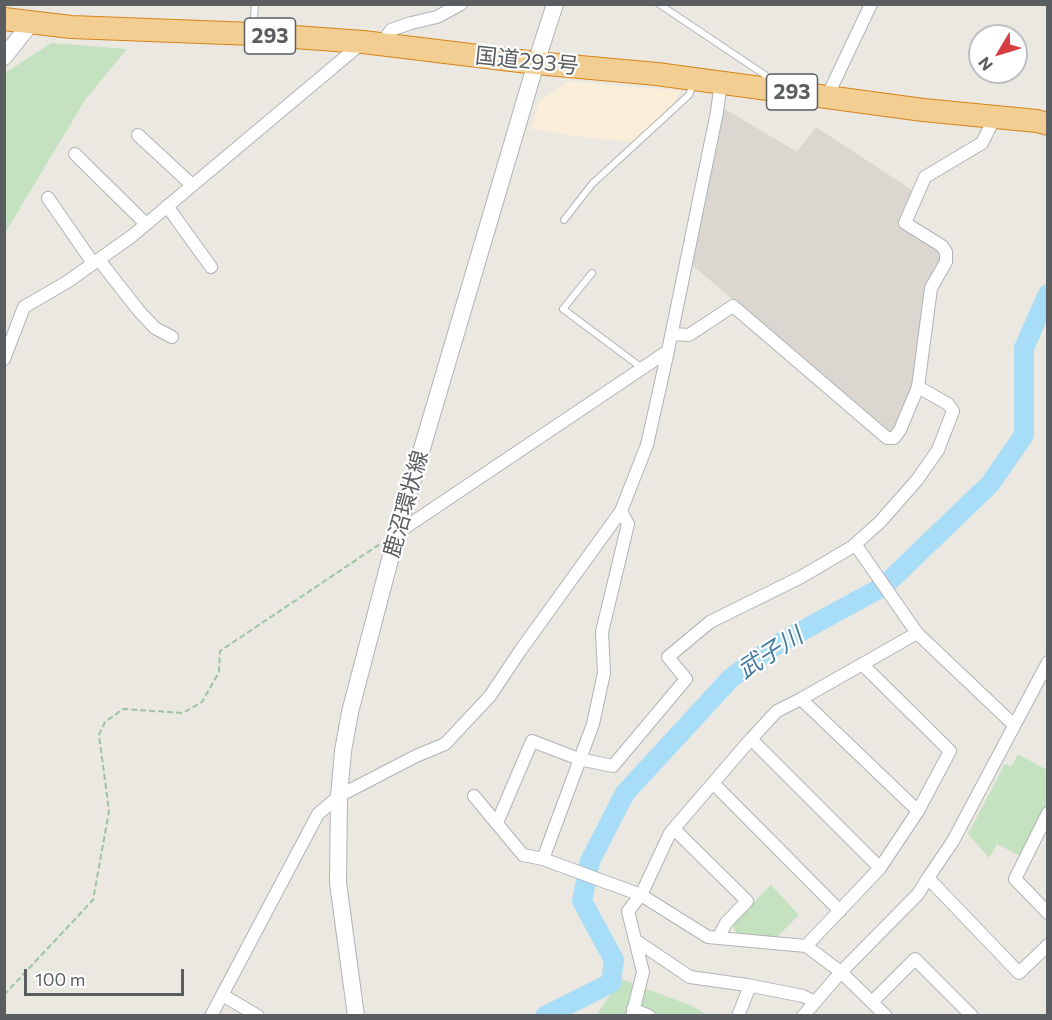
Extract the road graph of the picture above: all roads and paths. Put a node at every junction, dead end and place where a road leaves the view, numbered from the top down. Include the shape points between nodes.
1 (255, 4) edge
2 (461, 4) edge
3 (555, 4) edge
4 (659, 4) edge
5 (871, 4) edge
6 (4, 19) edge
7 (31, 23) junction
8 (253, 34) junction
9 (372, 43) junction
10 (4, 57) edge
11 (536, 63) junction
12 (695, 79) junction
13 (721, 82) junction
14 (776, 89) junction
15 (827, 98) junction
16 (994, 117) junction
17 (1047, 124) edge
18 (138, 135) dead end
19 (75, 154) dead end
20 (192, 185) junction
21 (48, 198) dead end
22 (167, 206) junction
23 (564, 220) dead end
24 (146, 224) junction
25 (96, 262) junction
26 (211, 267) dead end
27 (592, 273) dead end
28 (672, 334) junction
29 (172, 338) dead end
30 (668, 351) junction
31 (4, 359) edge
32 (642, 369) junction
33 (918, 387) junction
34 (621, 511) junction
35 (397, 533) junction
36 (855, 544) junction
37 (917, 633) junction
38 (1047, 662) edge
39 (862, 664) junction
40 (1044, 677) edge
41 (801, 699) junction
42 (1014, 725) junction
43 (751, 739) junction
44 (579, 759) junction
45 (713, 783) junction
46 (339, 796) junction
47 (474, 796) dead end
48 (918, 811) junction
49 (1047, 814) edge
50 (497, 823) junction
51 (674, 829) junction
52 (543, 859) junction
53 (880, 868) junction
54 (928, 878) junction
55 (641, 895) junction
56 (840, 911) junction
57 (1047, 914) edge
58 (718, 938) junction
59 (635, 940) junction
60 (1047, 945) edge
61 (806, 946) junction
62 (842, 972) junction
63 (750, 986) junction
64 (4, 995) edge
65 (224, 996) junction
66 (815, 1002) junction
67 (872, 1002) junction
68 (632, 1012) edge
69 (211, 1016) edge
70 (258, 1016) edge
71 (356, 1016) edge
72 (649, 1016) edge
73 (738, 1016) edge
74 (803, 1016) edge
75 (886, 1016) edge
76 (972, 1016) edge

1 - 8 lane
2 - 9 street via 437,17 391,30
3 - 11 main road, 鹿沼環状線
4 - 14 lane via 765,75
5 - 15 street
6 - 7 highway, 国道293号 / 293
7 - 8 highway, 国道293号 / 293
7 - 10 main road
8 - 9 highway, 国道293号 / 293
9 - 11 highway, 国道293号 / 293
9 - 20 street
11 - 12 highway, 国道293号 / 293
11 - 35 main road, 鹿沼環状線
12 - 13 highway, 国道293号 / 293
12 - 23 lane via 689,95 592,184
13 - 14 highway, 国道293号 / 293
13 - 28 street
14 - 15 highway, 国道293号 / 293
15 - 16 highway, 国道293号 / 293
16 - 17 highway, 国道293号 / 293
16 - 33 street via 982,143 925,177 905,223 946,252 946,262 931,288
18 - 20 street
19 - 24 street
20 - 22 street
21 - 25 street
22 - 24 street
22 - 26 street
24 - 25 street
25 - 29 street via 155,328
25 - 31 street via 24,307
27 - 32 lane via 563,309
28 - 30 street
28 - 33 street via 689,335 733,306 887,438 894,438 900,430
30 - 32 street
30 - 34 street via 647,445
32 - 35 street
33 - 36 street via 953,411 938,450 880,522
34 - 44 street via 628,524 602,632 604,673 593,724
34 - 46 street via 490,696 445,744
35 - 46 main road, 鹿沼環状線 via 350,712
35 - 64 path via 220,651 219,672 202,702 183,713 123,709 105,722 99,735 109,811 93,900
36 - 37 street
36 - 44 street via 801,577 710,622 668,657 686,678 613,766
37 - 39 street
37 - 42 street
38 - 40 street
39 - 41 street
39 - 48 street via 950,751
40 - 42 street
41 - 43 street via 777,711
41 - 48 street
42 - 54 street via 953,841
43 - 45 street
43 - 53 street
44 - 50 street via 532,741
44 - 52 street
45 - 51 street
45 - 56 street
46 - 65 street via 318,814 303,839
46 - 71 main road, 鹿沼環状線 via 338,883
47 - 50 street
48 - 53 street
49 - 57 street via 1015,879
50 - 52 street via 523,855
51 - 55 street
51 - 58 street via 747,901
52 - 55 street
53 - 56 street
54 - 60 street via 1019,973
54 - 62 street via 918,894
55 - 58 street via 708,937
55 - 59 street via 628,911
56 - 61 street
58 - 61 street
59 - 63 street via 690,977
59 - 68 street via 643,972
61 - 62 street
62 - 66 street
62 - 67 street
63 - 66 street
63 - 73 street
65 - 69 street
65 - 70 street
66 - 74 street
67 - 75 street
67 - 76 street via 915,959
68 - 72 street

